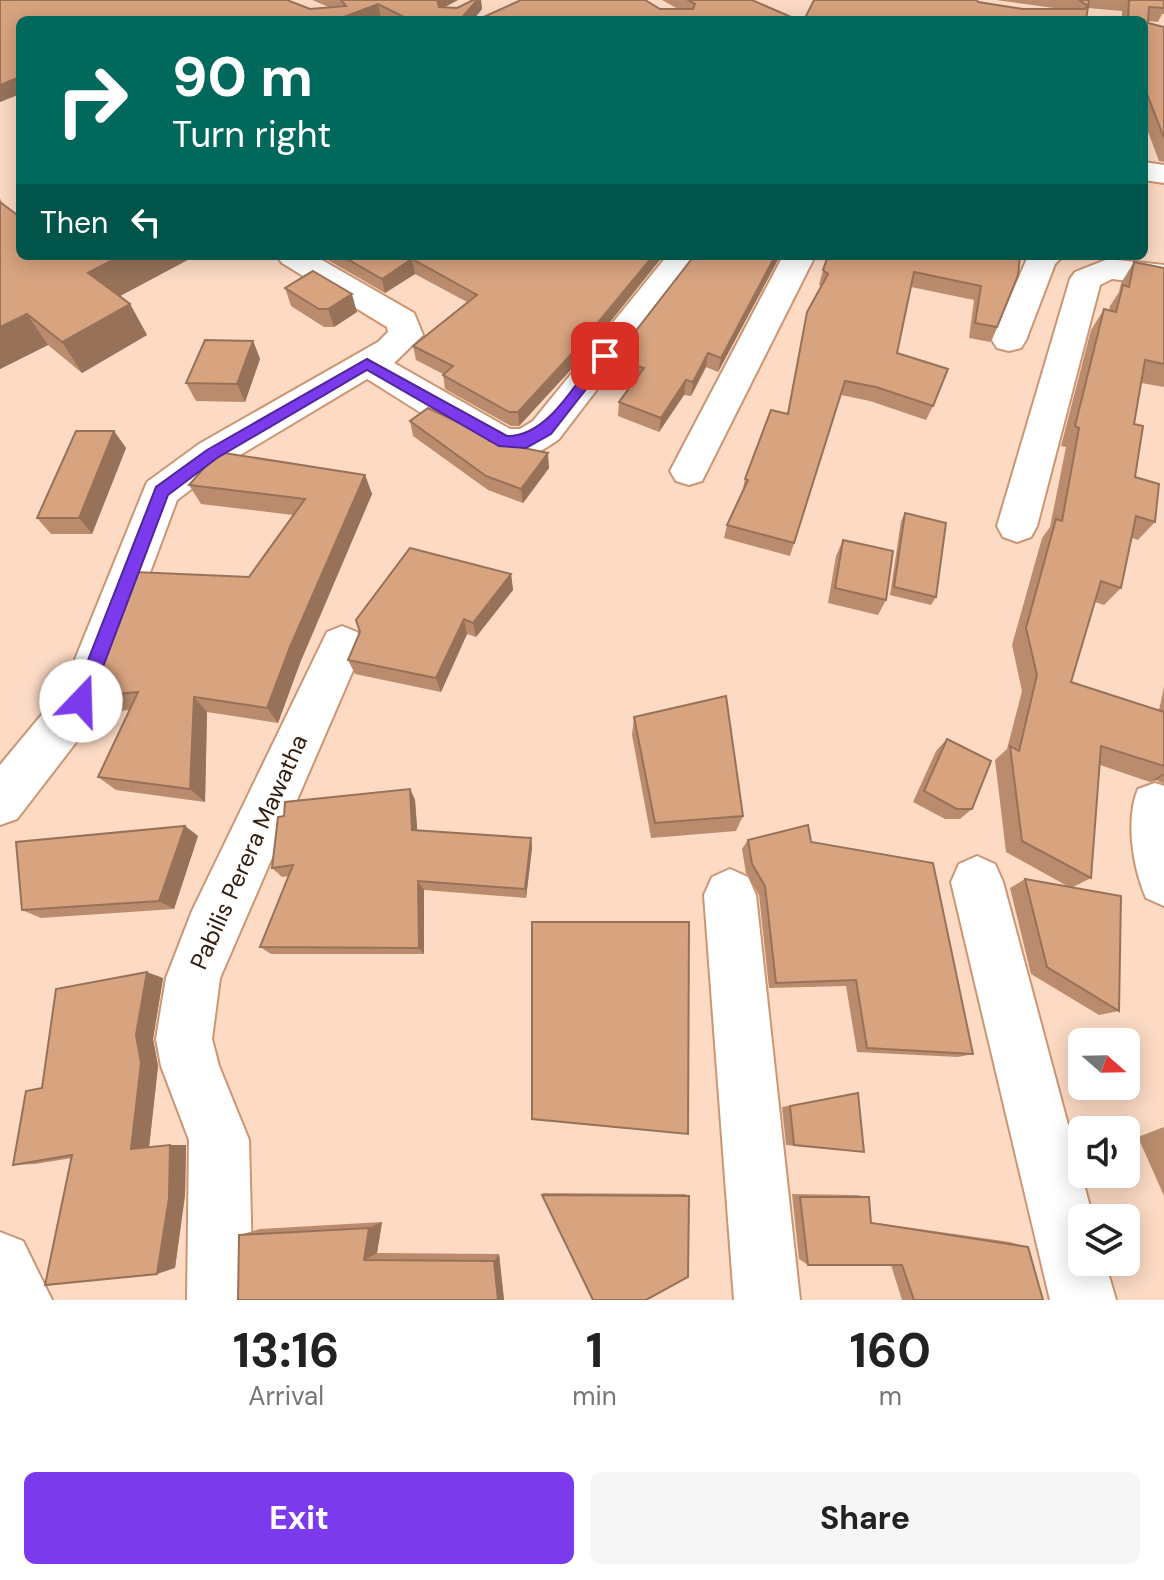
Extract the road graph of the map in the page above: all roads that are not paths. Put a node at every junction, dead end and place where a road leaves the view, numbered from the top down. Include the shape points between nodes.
1 (300, 260) edge
2 (680, 260) edge
3 (797, 260) edge
4 (1041, 260) edge
5 (1145, 268) edge
6 (1009, 340) dead end
7 (367, 363) junction
8 (689, 471) dead end
9 (1017, 526) dead end
10 (342, 645) dead end
11 (0, 802) edge
12 (1155, 806) dead end
13 (1164, 880) edge
14 (977, 882) dead end
15 (730, 895) dead end
16 (0, 1264) edge
17 (19, 1300) edge
18 (220, 1300) edge
19 (767, 1300) edge
20 (1083, 1300) edge

1 - 7 street via 402,321 406,335
2 - 7 street via 546,430 526,442 504,442
3 - 8 street
4 - 6 street
5 - 9 street via 1108,269 1086,279
7 - 11 street via 212,454 161,492 81,701
10 - 18 street, Pabilis Perera Mawatha via 193,978 184,1039 219,1140
12 - 13 street
14 - 20 street
15 - 19 street
16 - 17 street

